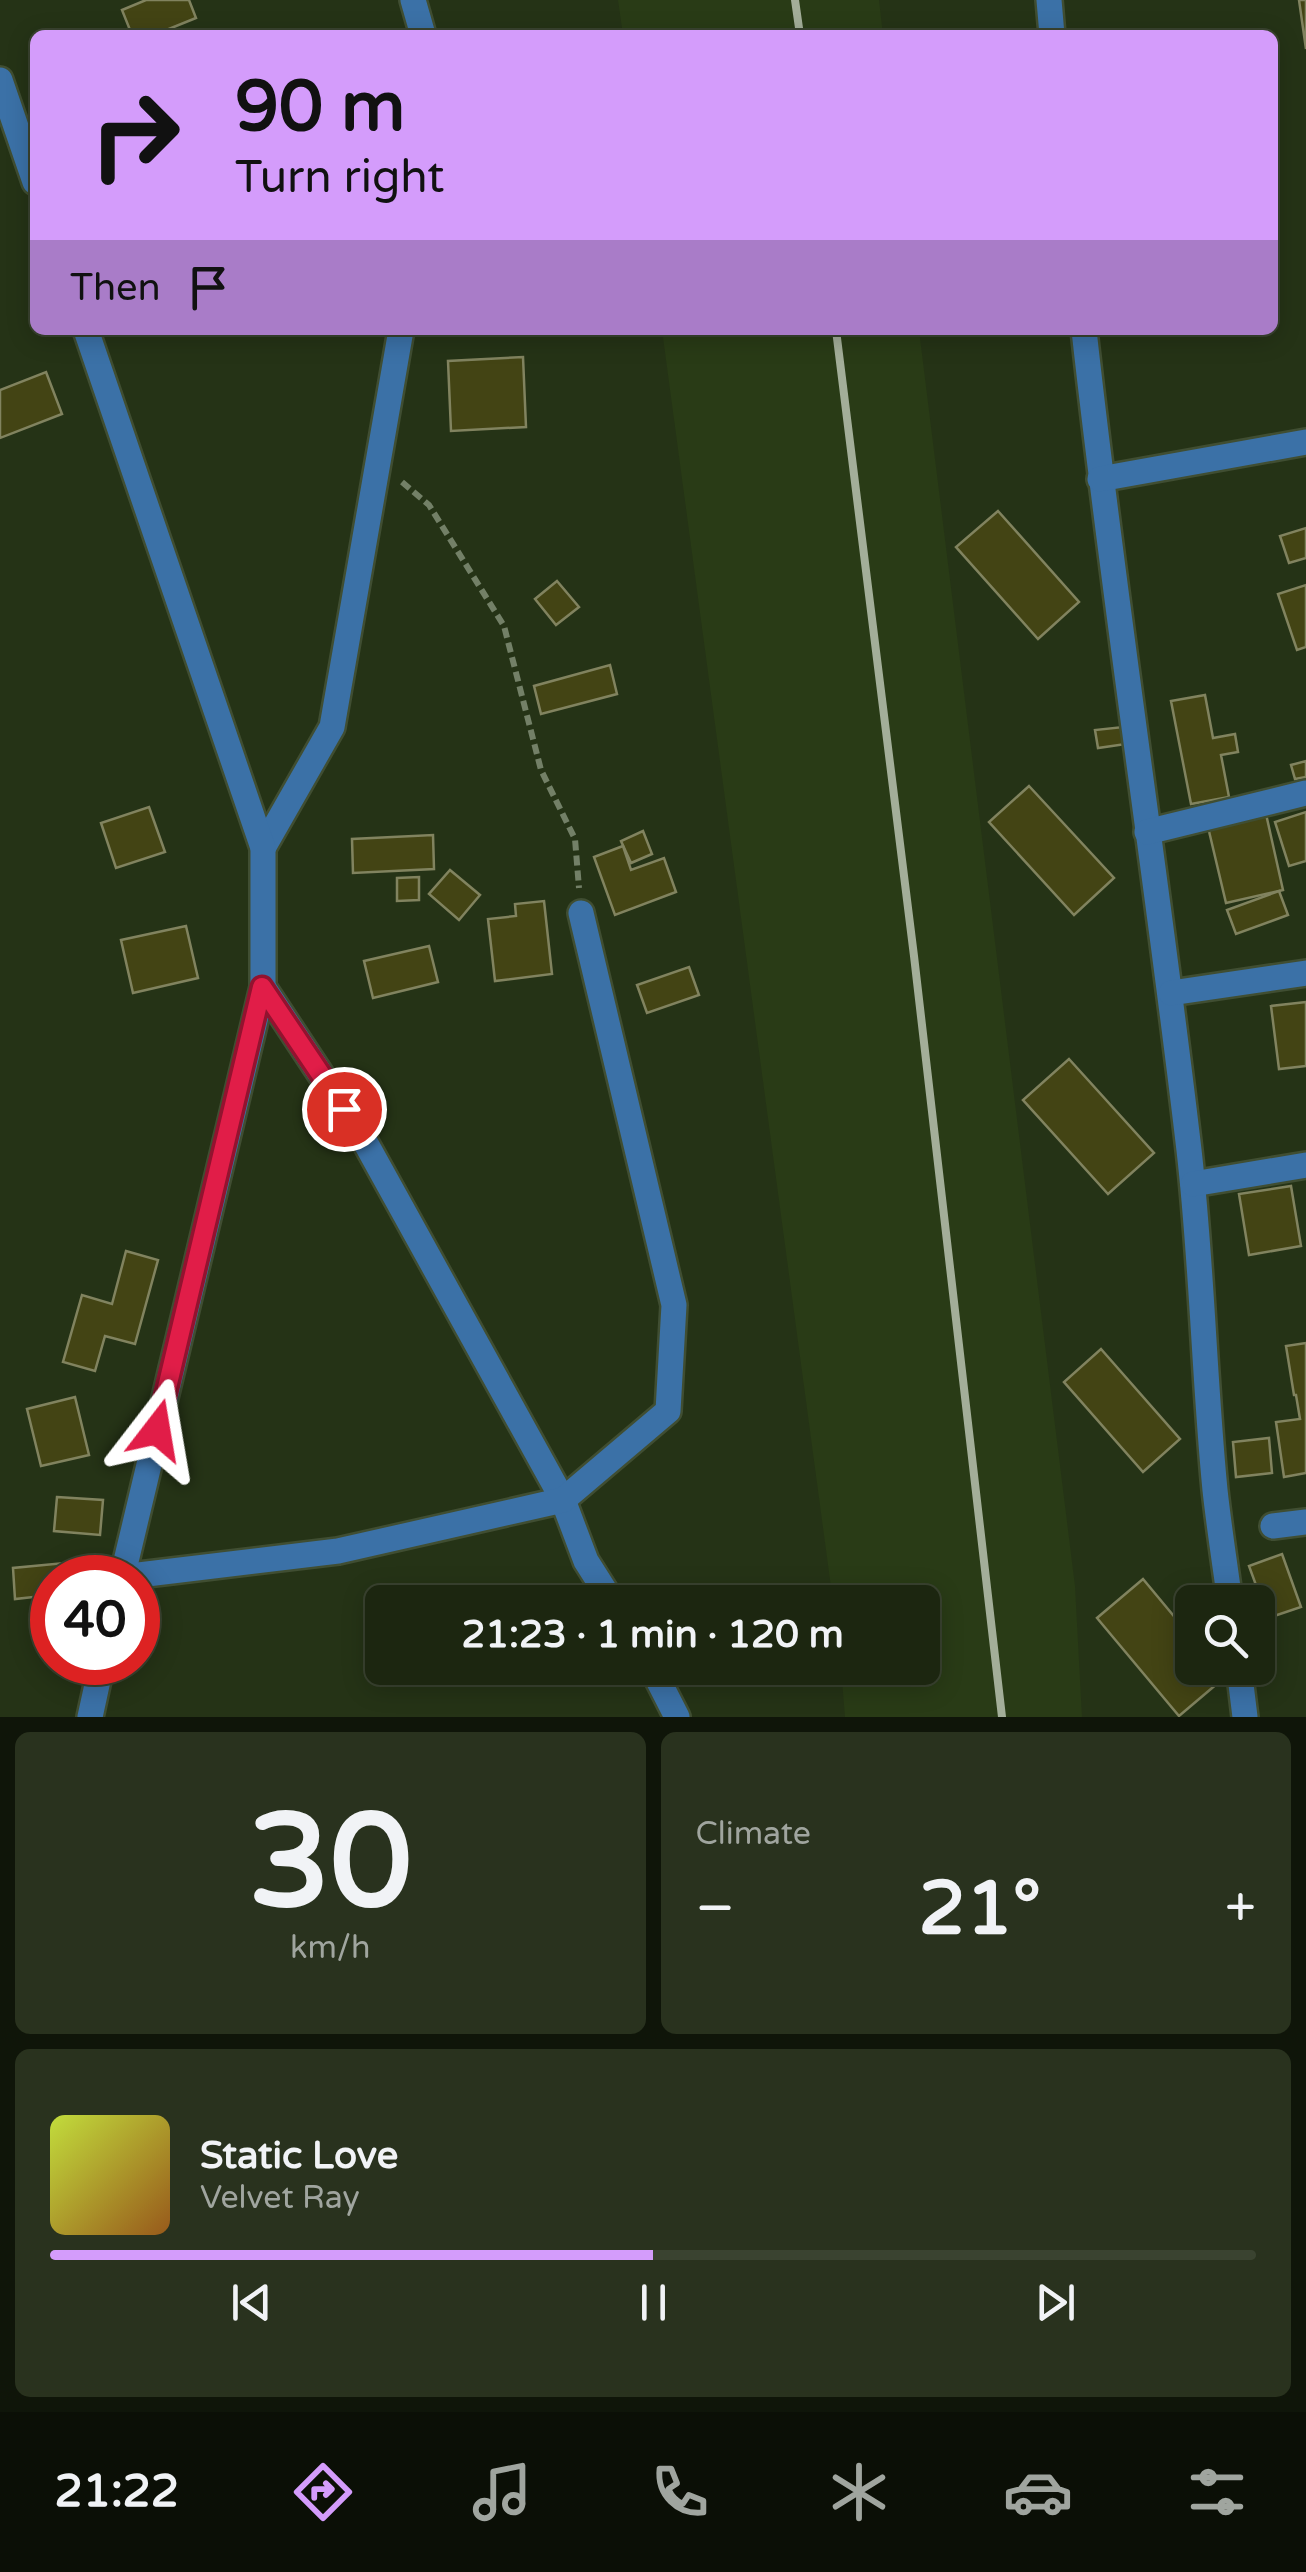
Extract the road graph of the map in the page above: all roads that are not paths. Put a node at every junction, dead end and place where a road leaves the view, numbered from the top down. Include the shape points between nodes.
1 (413, 0) edge
2 (1048, 0) edge
3 (422, 30) edge
4 (1051, 30) edge
5 (0, 80) edge
6 (30, 167) edge
7 (88, 335) edge
8 (400, 335) edge
9 (1085, 335) edge
10 (1306, 442) edge
11 (1100, 479) junction
12 (1306, 793) edge
13 (1147, 832) junction
14 (263, 848) junction
15 (582, 913) road end
16 (1306, 974) edge
17 (262, 987) junction
18 (1171, 993) junction
19 (1306, 1165) edge
20 (1193, 1184) junction
21 (563, 1500) junction
22 (1306, 1522) edge
23 (1272, 1526) dead end
24 (127, 1555) edge
25 (160, 1572) edge
26 (601, 1585) edge
27 (1228, 1585) edge
28 (97, 1685) edge
29 (661, 1685) edge
30 (1240, 1685) edge
31 (90, 1717) edge
32 (677, 1717) edge
33 (1245, 1717) edge

1 - 3 street
2 - 4 street
5 - 6 street
7 - 14 street
8 - 14 street via 332,727
9 - 11 street
10 - 11 street
11 - 13 street
12 - 13 street
13 - 18 street
14 - 17 street
15 - 21 street via 674,1304 668,1411
16 - 18 street
17 - 21 street via 364,1140
17 - 24 street
18 - 20 street
19 - 20 street
20 - 27 street
21 - 25 street via 338,1551
21 - 26 street
22 - 23 street
28 - 31 street
29 - 32 street
30 - 33 street

